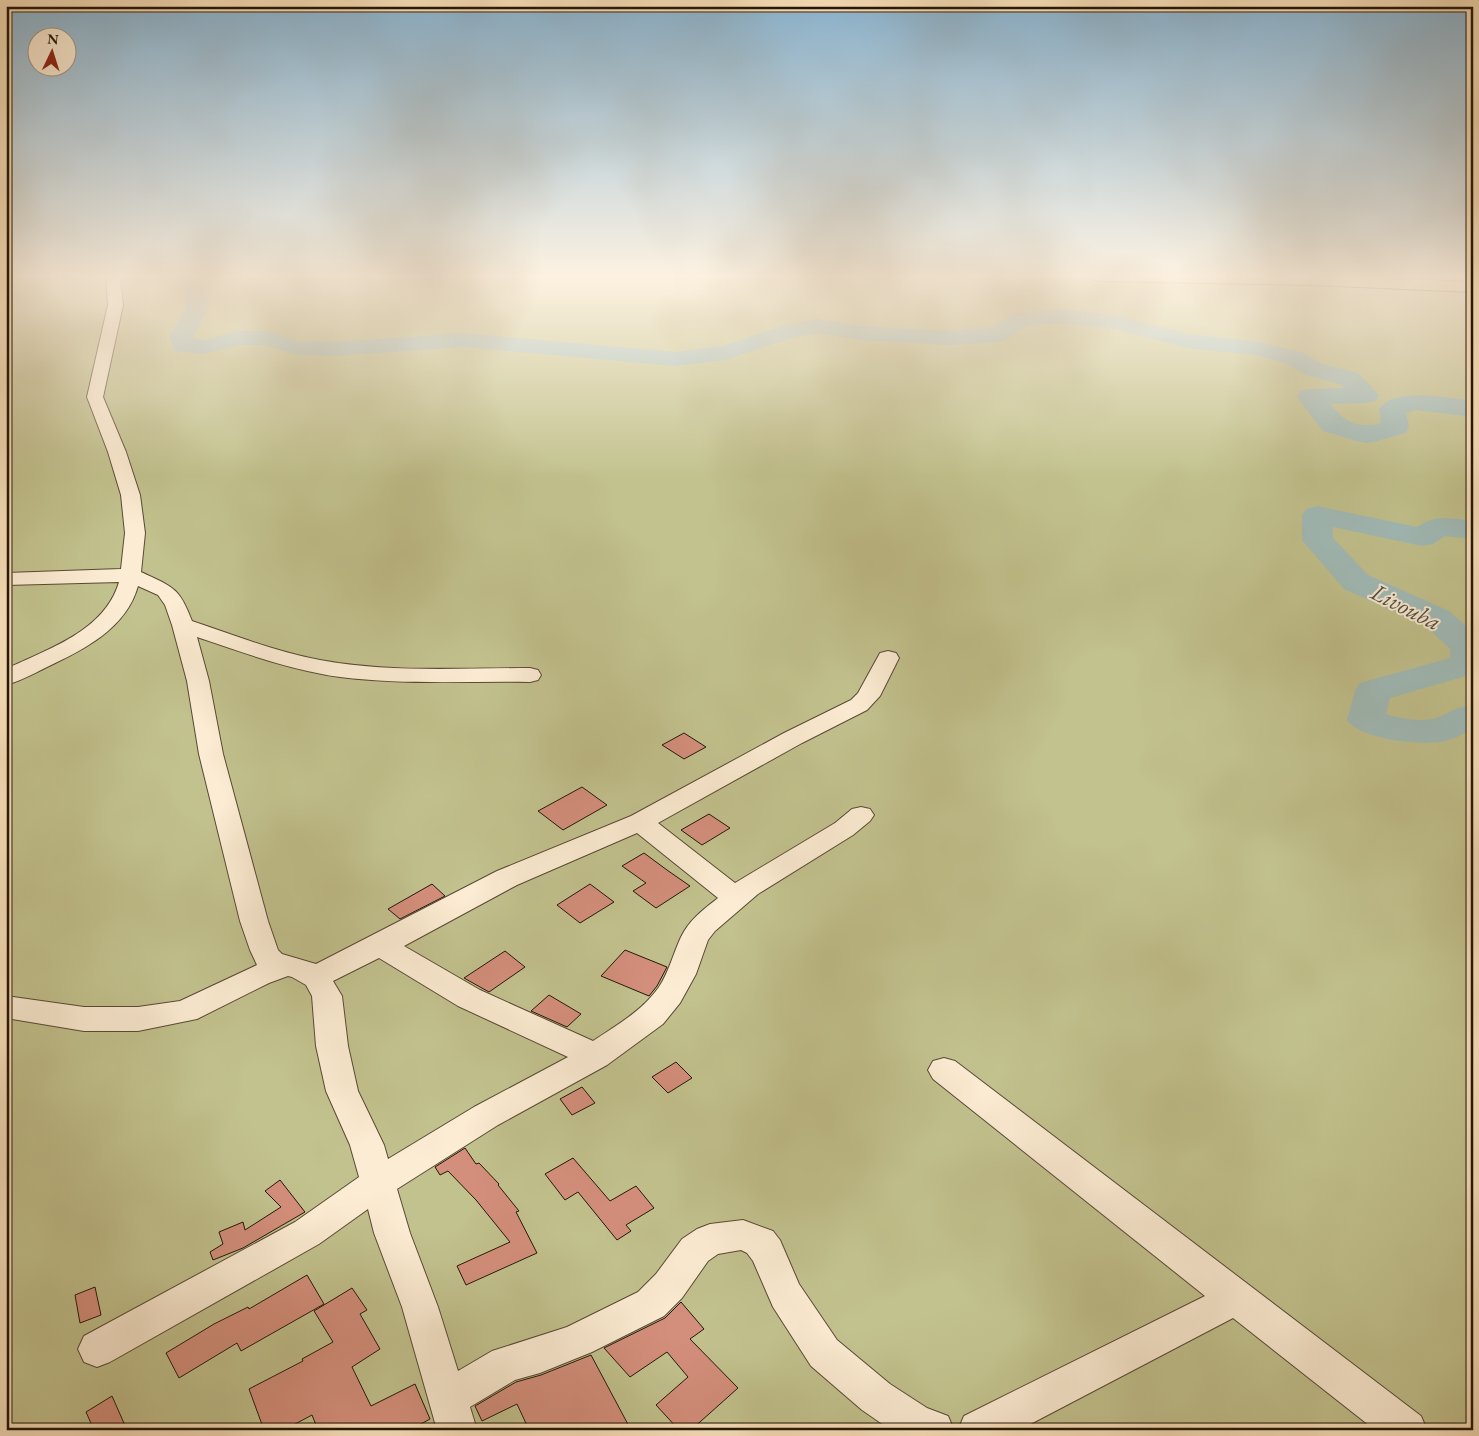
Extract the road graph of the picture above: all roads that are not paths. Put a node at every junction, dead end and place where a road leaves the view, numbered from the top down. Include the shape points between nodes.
1 (109, 343) edge
2 (130, 575) junction
3 (6, 579) edge
4 (184, 625) junction
5 (888, 658) dead end
6 (530, 675) dead end
7 (6, 678) edge
8 (861, 816) dead end
9 (640, 822) junction
10 (736, 898) junction
11 (380, 944) junction
12 (286, 966) junction
13 (316, 977) junction
14 (6, 1006) edge
15 (596, 1056) junction
16 (944, 1070) dead end
17 (377, 1183) junction
18 (1235, 1299) junction
19 (97, 1349) dead end
20 (452, 1414) edge
21 (919, 1427) edge
22 (978, 1430) edge
23 (1407, 1430) edge

1 - 2 street via 95,397 122,468 133,508 135,535
2 - 3 street
2 - 4 street via 165,591
2 - 7 street via 124,601 112,617 71,647
4 - 6 street via 296,661 339,670 384,674
4 - 12 street via 211,754 254,921 267,957
5 - 9 street via 868,696 859,705
8 - 10 street via 844,830 748,887
9 - 10 street
9 - 11 street via 507,878
10 - 15 street via 705,924 695,937 681,974 652,1016
11 - 13 street
11 - 15 street via 469,998
12 - 13 street
12 - 14 street via 259,975 186,1011 138,1020 84,1019
13 - 17 street via 328,996 332,1046 342,1091 367,1145
15 - 17 street via 486,1116
16 - 18 street
17 - 19 street via 307,1233
17 - 20 street via 420,1307
18 - 22 street
18 - 23 street
20 - 21 street via 506,1364 579,1340 651,1304 670,1286 695,1250 710,1240 734,1235 752,1238 767,1251 786,1295 824,1353 876,1397

